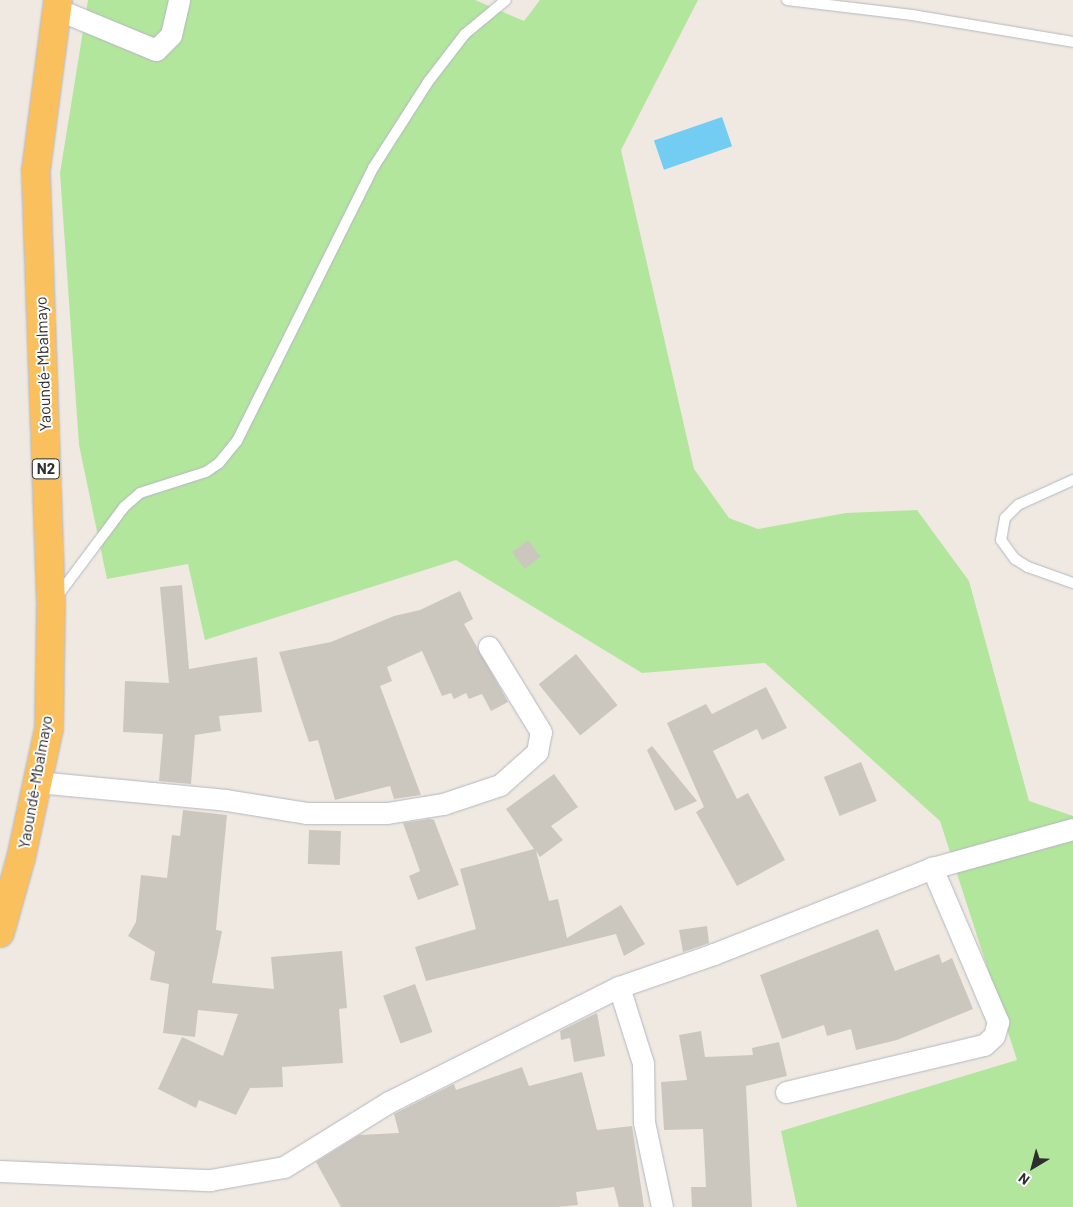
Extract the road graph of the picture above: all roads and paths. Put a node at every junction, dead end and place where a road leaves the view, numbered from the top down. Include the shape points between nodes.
1 (179, 0) edge
2 (506, 0) edge
3 (787, 0) edge
4 (57, 4) edge
5 (1073, 42) edge
6 (1073, 480) edge
7 (1073, 582) edge
8 (51, 605) junction
9 (489, 647) dead end
10 (37, 782) junction
11 (1073, 829) edge
12 (932, 868) junction
13 (0, 934) edge
14 (619, 986) junction
15 (786, 1092) dead end
16 (0, 1170) edge
17 (662, 1207) edge

1 - 4 street via 171,35 156,50
2 - 8 lane via 465,34 428,82 373,168 237,441 206,472 140,493 129,502
3 - 5 lane via 912,15
4 - 8 highway, Yaoundé-Mbalmayo / N2 via 36,170
6 - 7 lane via 1018,505 1005,518 1001,540 1015,559 1028,567
8 - 10 highway, Yaoundé-Mbalmayo / N2 via 49,729
9 - 10 street via 540,732 536,752 500,785 443,804 387,813 306,813 226,800
10 - 13 highway, Yaoundé-Mbalmayo / N2
11 - 12 street
12 - 14 street via 714,954
12 - 15 street via 998,1022 994,1036 984,1045
14 - 16 street via 389,1102 284,1168 210,1180
14 - 17 street via 643,1063 644,1122

